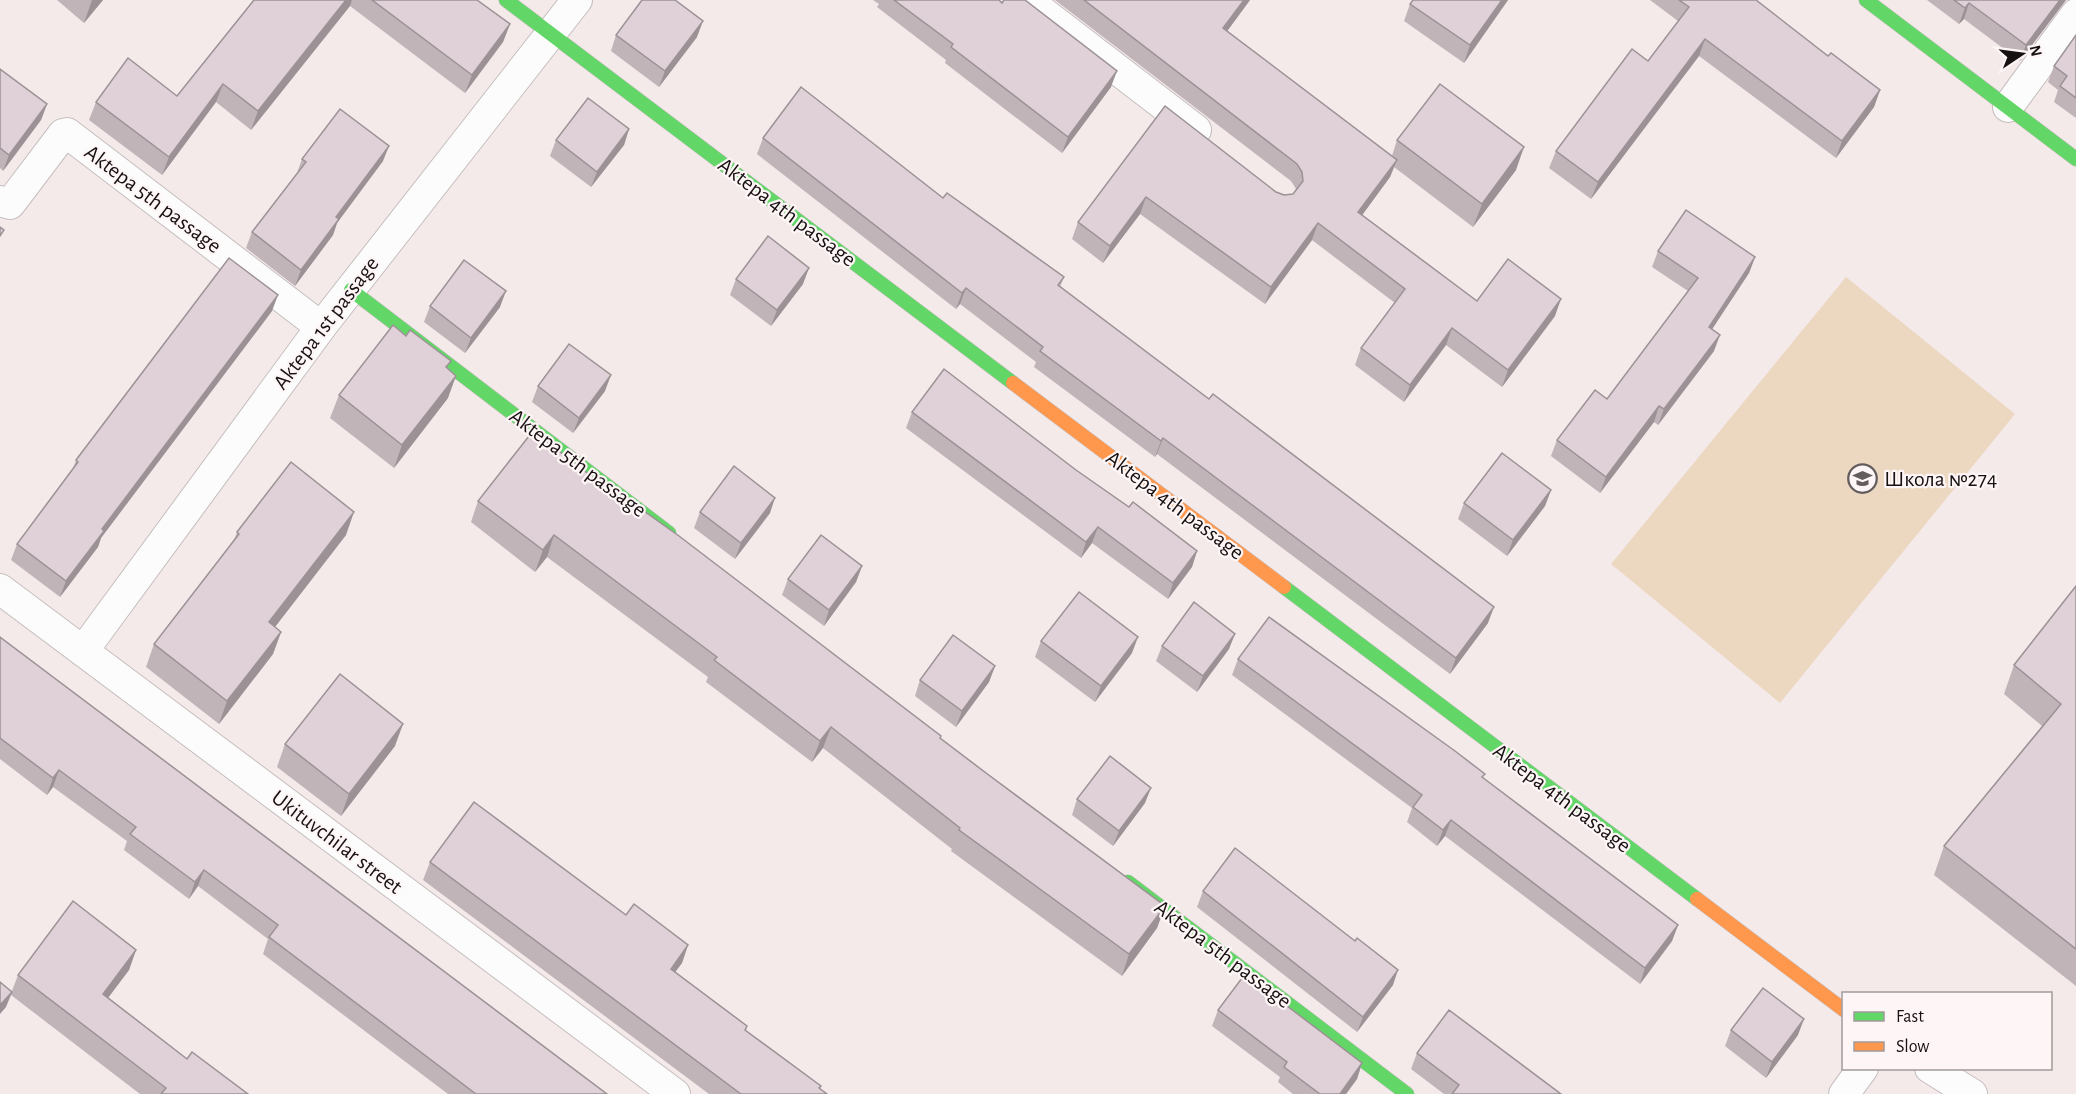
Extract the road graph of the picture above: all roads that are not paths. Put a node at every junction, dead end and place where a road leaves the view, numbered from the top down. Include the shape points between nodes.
1 (506, 0) edge
2 (577, 0) edge
3 (1028, 0) edge
4 (1866, 0) edge
5 (2076, 14) edge
6 (551, 34) junction
7 (2008, 107) junction
8 (1214, 145) edge
9 (2076, 159) edge
10 (0, 201) edge
11 (351, 290) junction
12 (321, 327) junction
13 (684, 544) edge
14 (0, 589) edge
15 (83, 651) junction
16 (1121, 877) edge
17 (1842, 1008) edge
18 (1862, 1070) edge
19 (1933, 1070) edge
20 (675, 1094) edge
21 (1407, 1094) edge
22 (1844, 1094) edge
23 (1972, 1094) edge

1 - 6 street, Aktepa 4th passage
2 - 6 street, Aktepa 1st passage
3 - 8 street
4 - 7 street
5 - 7 street
6 - 11 street, Aktepa 1st passage
6 - 17 street, Aktepa 4th passage
7 - 9 street
10 - 12 street, Aktepa 5th passage via 10,204 67,133
11 - 12 street, Aktepa 1st passage
11 - 13 street, Aktepa 5th passage
12 - 15 street, Aktepa 1st passage
14 - 15 street, Ukituvchilar street
15 - 20 street, Ukituvchilar street
16 - 21 street, Aktepa 5th passage
18 - 22 street
19 - 23 street

